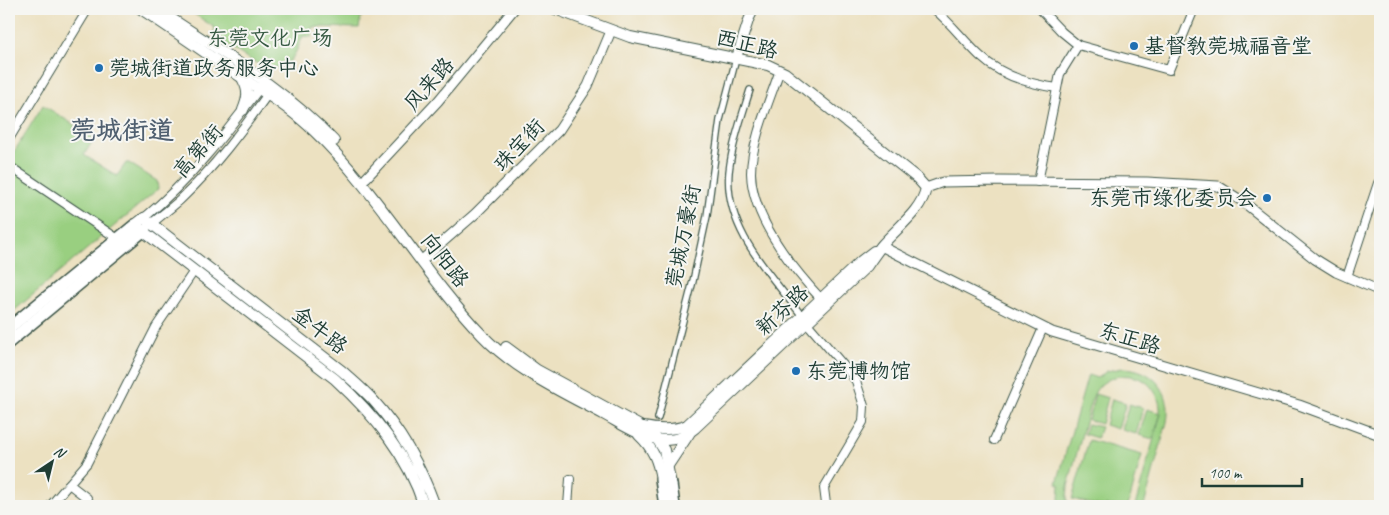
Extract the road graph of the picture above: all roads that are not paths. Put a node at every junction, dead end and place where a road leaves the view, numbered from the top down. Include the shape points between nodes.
1 (88, 9) edge
2 (141, 9) edge
3 (157, 9) edge
4 (514, 9) edge
5 (555, 9) edge
6 (754, 9) edge
7 (934, 9) edge
8 (1040, 9) edge
9 (1194, 9) edge
10 (612, 31) junction
11 (1078, 45) junction
12 (736, 59) junction
13 (780, 70) junction
14 (248, 78) junction
15 (265, 88) junction
16 (1057, 88) junction
17 (750, 90) dead end
18 (243, 110) junction
19 (9, 138) edge
20 (9, 166) edge
21 (366, 178) junction
22 (1038, 182) junction
23 (1378, 183) dead end
24 (926, 188) junction
25 (143, 224) junction
26 (118, 239) junction
27 (882, 246) junction
28 (424, 258) junction
29 (194, 271) junction
30 (1347, 277) junction
31 (1380, 291) edge
32 (823, 302) junction
33 (804, 320) junction
34 (9, 328) edge
35 (1043, 328) junction
36 (9, 342) edge
37 (713, 406) junction
38 (707, 417) junction
39 (658, 418) dead end
40 (638, 429) junction
41 (690, 432) junction
42 (1380, 435) edge
43 (657, 439) junction
44 (994, 440) dead end
45 (668, 466) junction
46 (570, 479) dead end
47 (69, 484) junction
48 (664, 484) junction
49 (669, 504) edge
50 (826, 504) dead end
51 (50, 506) edge
52 (91, 506) edge
53 (424, 506) edge
54 (435, 506) edge
55 (568, 506) edge

1 - 19 street
2 - 14 main road
3 - 14 main road
4 - 21 street, 风来路 via 438,101
5 - 10 main road, 西正路
6 - 12 street
7 - 16 street via 981,57 998,69 1019,80
8 - 11 street
9 - 11 street via 1169,70
10 - 12 main road, 西正路
10 - 28 street, 珠宝街 via 588,86 558,130 475,214
11 - 16 street via 1060,74
12 - 13 main road, 西正路
12 - 39 street, 莞城万豪街 via 720,120 707,216 693,281
13 - 24 main road, 西正路
13 - 32 street via 758,136 751,172 753,189 758,209 781,248
14 - 15 main road, 向阳路
14 - 18 main road via 248,100
15 - 18 street, 高第街
15 - 21 main road, 向阳路 via 318,124
15 - 25 street, 高第街 via 233,142 214,164 181,199
15 - 28 main road, 向阳路 via 351,169
16 - 22 street
17 - 33 street via 729,172 731,205 738,226 753,252
18 - 25 street, 高第街 via 226,134
20 - 26 street
21 - 28 main road, 向阳路
22 - 24 street via 943,182
22 - 30 street via 1218,186 1242,200 1315,259
23 - 30 street
24 - 27 main road, 新芬路 via 918,207
25 - 26 main road
25 - 29 main road
25 - 36 main road
25 - 54 main road, 金牛路 via 342,371 372,399 412,454
26 - 34 main road
27 - 32 main road, 新芬路 via 867,266
27 - 35 street, 东正路
28 - 40 main road, 向阳路 via 488,331 514,354
29 - 47 street via 156,328 87,463
29 - 53 main road via 335,379 365,407 405,461
30 - 31 street
32 - 33 main road, 新芬路
33 - 37 main road, 新芬路
33 - 50 street via 856,381 864,406 863,422 824,488
35 - 42 street, 东正路 via 1299,406
35 - 44 street
37 - 38 main road
37 - 40 main road via 680,428
37 - 41 main road
38 - 41 main road
38 - 48 main road
40 - 43 main road
40 - 48 main road via 654,453
41 - 43 main road via 678,438
41 - 45 main road
43 - 45 main road
45 - 48 main road
46 - 55 street
47 - 51 street
47 - 52 street via 87,498
48 - 49 main road

